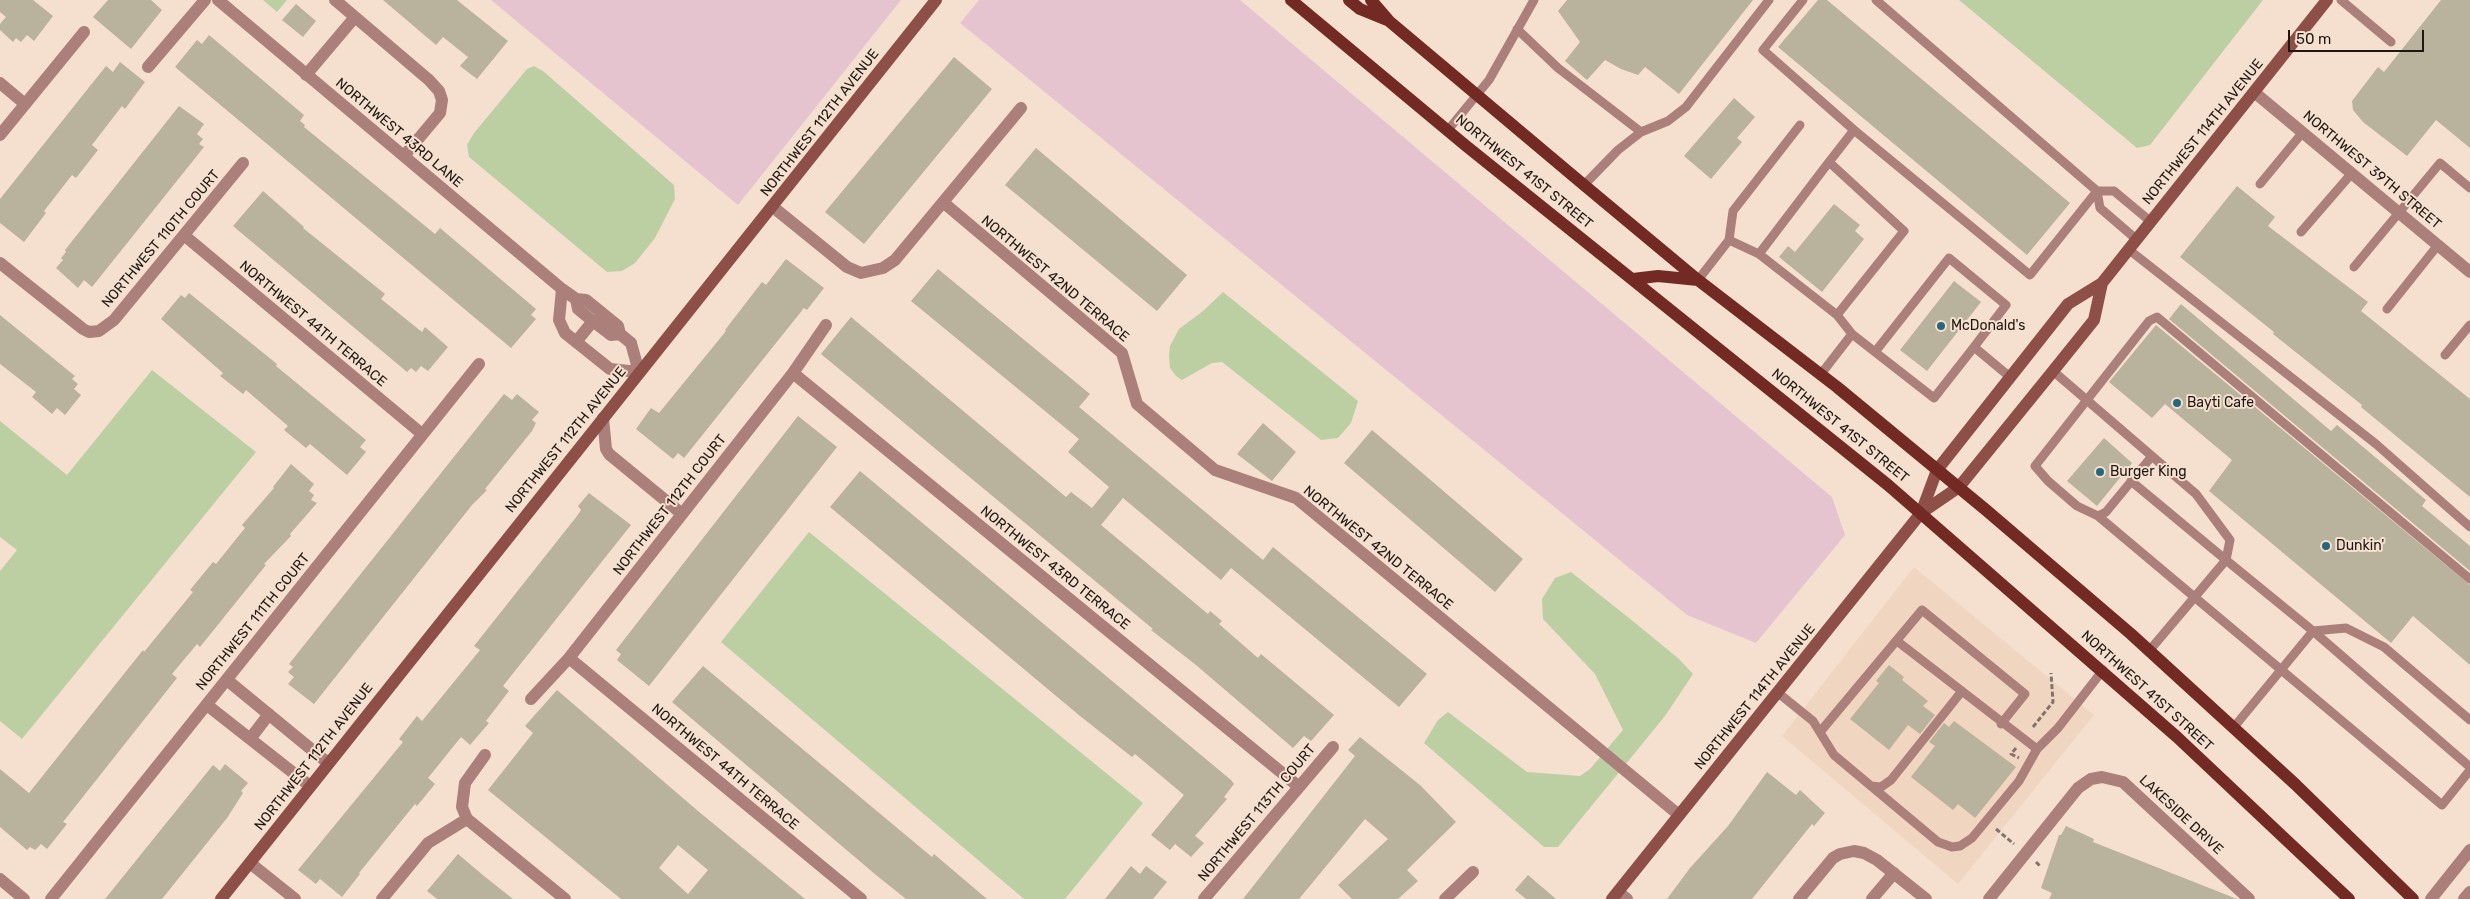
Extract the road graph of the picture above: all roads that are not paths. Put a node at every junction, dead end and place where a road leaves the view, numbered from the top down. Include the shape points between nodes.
1 (205, 0) edge
2 (218, 0) edge
3 (335, 0) edge
4 (936, 0) edge
5 (1291, 0) edge
6 (1349, 0) edge
7 (1371, 0) edge
8 (1534, 0) edge
9 (1769, 0) edge
10 (1803, 0) edge
11 (1876, 0) edge
12 (2327, 0) edge
13 (2341, 0) edge
14 (355, 17) junction
15 (1389, 21) junction
16 (1517, 29) junction
17 (84, 32) dead end
18 (2391, 42) dead end
19 (148, 67) dead end
20 (306, 75) junction
21 (0, 83) edge
22 (2254, 92) junction
23 (1477, 95) junction
24 (25, 104) junction
25 (1021, 108) dead end
26 (1800, 125) dead end
27 (1448, 130) junction
28 (1854, 130) junction
29 (1640, 132) junction
30 (2303, 132) junction
31 (0, 135) edge
32 (404, 156) junction
33 (1828, 162) junction
34 (243, 163) dead end
35 (2352, 173) junction
36 (2260, 184) dead end
37 (1584, 185) junction
38 (2470, 188) edge
39 (2097, 191) junction
40 (944, 203) junction
41 (773, 207) junction
42 (2400, 213) junction
43 (2150, 221) junction
44 (2301, 232) dead end
45 (184, 236) junction
46 (1729, 240) junction
47 (2132, 244) junction
48 (2438, 245) junction
49 (1759, 254) junction
50 (0, 263) edge
51 (2354, 267) dead end
52 (2470, 272) edge
53 (1632, 278) junction
54 (1698, 280) junction
55 (2102, 283) junction
56 (562, 289) junction
57 (576, 299) junction
58 (2387, 309) dead end
59 (1837, 315) junction
60 (593, 321) junction
61 (826, 325) dead end
62 (2470, 325) edge
63 (620, 334) junction
64 (1852, 334) junction
65 (576, 342) junction
66 (1974, 347) junction
67 (1875, 352) junction
68 (2445, 355) dead end
69 (479, 364) dead end
70 (2053, 371) junction
71 (640, 372) junction
72 (793, 373) junction
73 (1821, 374) junction
74 (2010, 377) junction
75 (2087, 399) junction
76 (603, 418) junction
77 (422, 434) junction
78 (2152, 456) junction
79 (1937, 470) junction
80 (2130, 482) junction
81 (1959, 487) junction
82 (1921, 513) junction
83 (682, 514) junction
84 (2098, 516) junction
85 (2470, 527) edge
86 (2226, 560) junction
87 (2470, 579) edge
88 (2195, 598) junction
89 (2313, 631) junction
90 (1897, 641) junction
91 (2149, 651) junction
92 (569, 658) junction
93 (2103, 670) junction
94 (2281, 670) junction
95 (227, 680) junction
96 (1962, 691) junction
97 (1777, 692) junction
98 (531, 699) dead end
99 (207, 705) junction
100 (270, 714) junction
101 (2470, 720) edge
102 (2001, 724) junction
103 (2234, 727) junction
104 (1820, 732) junction
105 (250, 739) junction
106 (1333, 747) dead end
107 (2037, 749) junction
108 (485, 755) dead end
109 (328, 763) junction
110 (2470, 768) edge
111 (310, 786) junction
112 (1298, 786) junction
113 (1871, 786) junction
114 (1680, 815) junction
115 (467, 819) junction
116 (2470, 850) edge
117 (250, 863) junction
118 (1473, 872) dead end
119 (1894, 873) junction
120 (0, 879) edge
121 (2470, 892) edge
122 (1619, 897) edge
123 (24, 899) edge
124 (51, 899) edge
125 (221, 899) edge
126 (296, 899) edge
127 (382, 899) edge
128 (565, 899) edge
129 (861, 899) edge
130 (1204, 899) edge
131 (1444, 899) edge
132 (1799, 899) edge
133 (1872, 899) edge
134 (1926, 899) edge
135 (1989, 899) edge
136 (2248, 899) edge
137 (2349, 899) edge
138 (2413, 899) edge
139 (2431, 899) edge
140 (2464, 899) edge

1 - 19 street
2 - 20 street, NORTHWEST 43RD LANE
3 - 14 street
4 - 41 street, NORTHWEST 112TH AVENUE
5 - 27 main road, NORTHWEST 41ST STREET
6 - 15 main road, NORTHWEST 41ST STREET via 1360,10
7 - 15 main road, NORTHWEST 41ST STREET
8 - 16 lane
9 - 29 lane via 1686,106 1668,121
10 - 28 lane via 1762,50
11 - 39 lane
12 - 22 street, NORTHWEST 114TH AVENUE
13 - 18 lane
14 - 20 street
14 - 32 street via 439,91 442,100 440,113
15 - 23 main road, NORTHWEST 41ST STREET
16 - 23 lane
16 - 29 lane via 1558,68
17 - 24 street
20 - 32 street, NORTHWEST 43RD LANE
21 - 24 street
22 - 30 street, NORTHWEST 39TH STREET
22 - 43 street, NORTHWEST 114TH AVENUE
23 - 27 lane
23 - 37 main road, NORTHWEST 41ST STREET
24 - 31 street
25 - 40 street
26 - 46 lane via 1734,211
27 - 53 main road, NORTHWEST 41ST STREET
28 - 33 lane
28 - 39 lane via 2030,275
29 - 37 lane
30 - 35 street, NORTHWEST 39TH STREET
30 - 36 lane
32 - 56 street, NORTHWEST 43RD LANE
33 - 49 lane
33 - 59 lane via 1904,231
34 - 45 street, NORTHWEST 110TH COURT
35 - 42 street, NORTHWEST 39TH STREET
35 - 44 lane
37 - 54 main road, NORTHWEST 41ST STREET
38 - 42 lane via 2440,163
39 - 43 lane via 2114,192
39 - 47 lane via 2100,208
40 - 41 street via 895,260 867,273 847,267
40 - 114 street, NORTHWEST 42ND TERRACE via 1122,354 1136,404 1215,470 1296,498
41 - 71 street, NORTHWEST 112TH AVENUE
42 - 48 street, NORTHWEST 39TH STREET
42 - 51 lane
43 - 47 street, NORTHWEST 114TH AVENUE
45 - 50 street, NORTHWEST 110TH COURT via 114,320 100,331 84,330
45 - 77 street, NORTHWEST 44TH TERRACE
46 - 49 lane
46 - 54 lane
47 - 55 street, NORTHWEST 114TH AVENUE
47 - 85 lane via 2376,444
48 - 52 street, NORTHWEST 39TH STREET
48 - 58 lane
49 - 59 lane
53 - 54 main road via 1658,276
53 - 82 main road, NORTHWEST 41ST STREET
54 - 73 main road, NORTHWEST 41ST STREET
55 - 70 street, NORTHWEST 114TH AVENUE via 2094,320
55 - 74 street, NORTHWEST 114TH AVENUE via 2068,304
56 - 57 street, NORTHWEST 43RD LANE
56 - 65 street via 559,320 565,332
57 - 60 street, NORTHWEST 43RD LANE via 578,309
57 - 63 street, NORTHWEST 43RD LANE via 586,300 618,326
59 - 64 lane
60 - 63 street, NORTHWEST 43RD LANE via 612,336
60 - 65 street
61 - 72 street, NORTHWEST 112TH COURT
62 - 68 lane
63 - 71 street, NORTHWEST 43RD LANE via 631,343
64 - 67 lane
64 - 73 lane
65 - 71 street via 610,369
66 - 67 lane via 1934,398
66 - 67 lane via 2006,305 1949,258
66 - 74 lane
69 - 77 street, NORTHWEST 111TH COURT
70 - 75 lane
70 - 81 street, NORTHWEST 114TH AVENUE
71 - 76 street, NORTHWEST 112TH AVENUE
72 - 83 street, NORTHWEST 112TH COURT
72 - 112 street, NORTHWEST 43RD TERRACE
73 - 79 main road, NORTHWEST 41ST STREET
74 - 79 street, NORTHWEST 114TH AVENUE
75 - 78 lane
75 - 84 lane via 2035,466 2077,506
75 - 87 lane via 2149,321 2162,320
76 - 83 street via 609,454
76 - 109 street, NORTHWEST 112TH AVENUE
77 - 95 street, NORTHWEST 111TH COURT
78 - 80 lane
78 - 86 lane via 2196,494 2230,540
79 - 81 main road, NORTHWEST 41ST STREET
79 - 82 street, NORTHWEST 114TH AVENUE
80 - 84 lane via 2106,512
80 - 86 lane
81 - 82 street, NORTHWEST 114TH AVENUE
81 - 91 main road, NORTHWEST 41ST STREET
82 - 93 main road, NORTHWEST 41ST STREET
82 - 97 street, NORTHWEST 114TH AVENUE
83 - 92 street, NORTHWEST 112TH COURT
84 - 88 lane
86 - 88 lane
86 - 89 lane
88 - 91 lane
88 - 94 lane
89 - 94 lane
89 - 101 lane via 2346,628 2384,647
89 - 110 lane
90 - 96 lane
90 - 102 lane via 1922,610 2025,694
90 - 104 lane
91 - 103 main road, NORTHWEST 41ST STREET
92 - 98 street, NORTHWEST 112TH COURT
92 - 129 street, NORTHWEST 44TH TERRACE
93 - 107 lane via 2054,733
93 - 137 main road, NORTHWEST 41ST STREET
94 - 103 lane
94 - 110 lane via 2442,805
95 - 99 street, NORTHWEST 111TH COURT
95 - 100 street
96 - 102 lane
96 - 113 lane via 1892,780 1881,787
97 - 104 lane via 1813,721
97 - 114 street, NORTHWEST 114TH AVENUE
99 - 105 street
99 - 124 street, NORTHWEST 111TH COURT
100 - 105 street
100 - 109 street
102 - 107 lane
103 - 138 main road, NORTHWEST 41ST STREET
104 - 113 lane via 1834,755
105 - 111 street
106 - 112 street, NORTHWEST 113TH COURT
107 - 113 lane via 2019,781 1972,838 1956,847 1941,844
108 - 115 street via 464,783 462,807
109 - 111 street, NORTHWEST 112TH AVENUE
111 - 117 street, NORTHWEST 112TH AVENUE
112 - 130 street, NORTHWEST 113TH COURT
114 - 122 street, NORTHWEST 114TH AVENUE
115 - 127 street via 428,843
115 - 128 street
116 - 139 street
117 - 125 street, NORTHWEST 112TH AVENUE
117 - 126 street
118 - 131 street
119 - 132 street via 1868,854 1844,853 1831,860
119 - 133 street
119 - 134 street
120 - 123 street
121 - 140 street
135 - 136 street, LAKESIDE DRIVE via 2078,788 2102,776 2123,782

